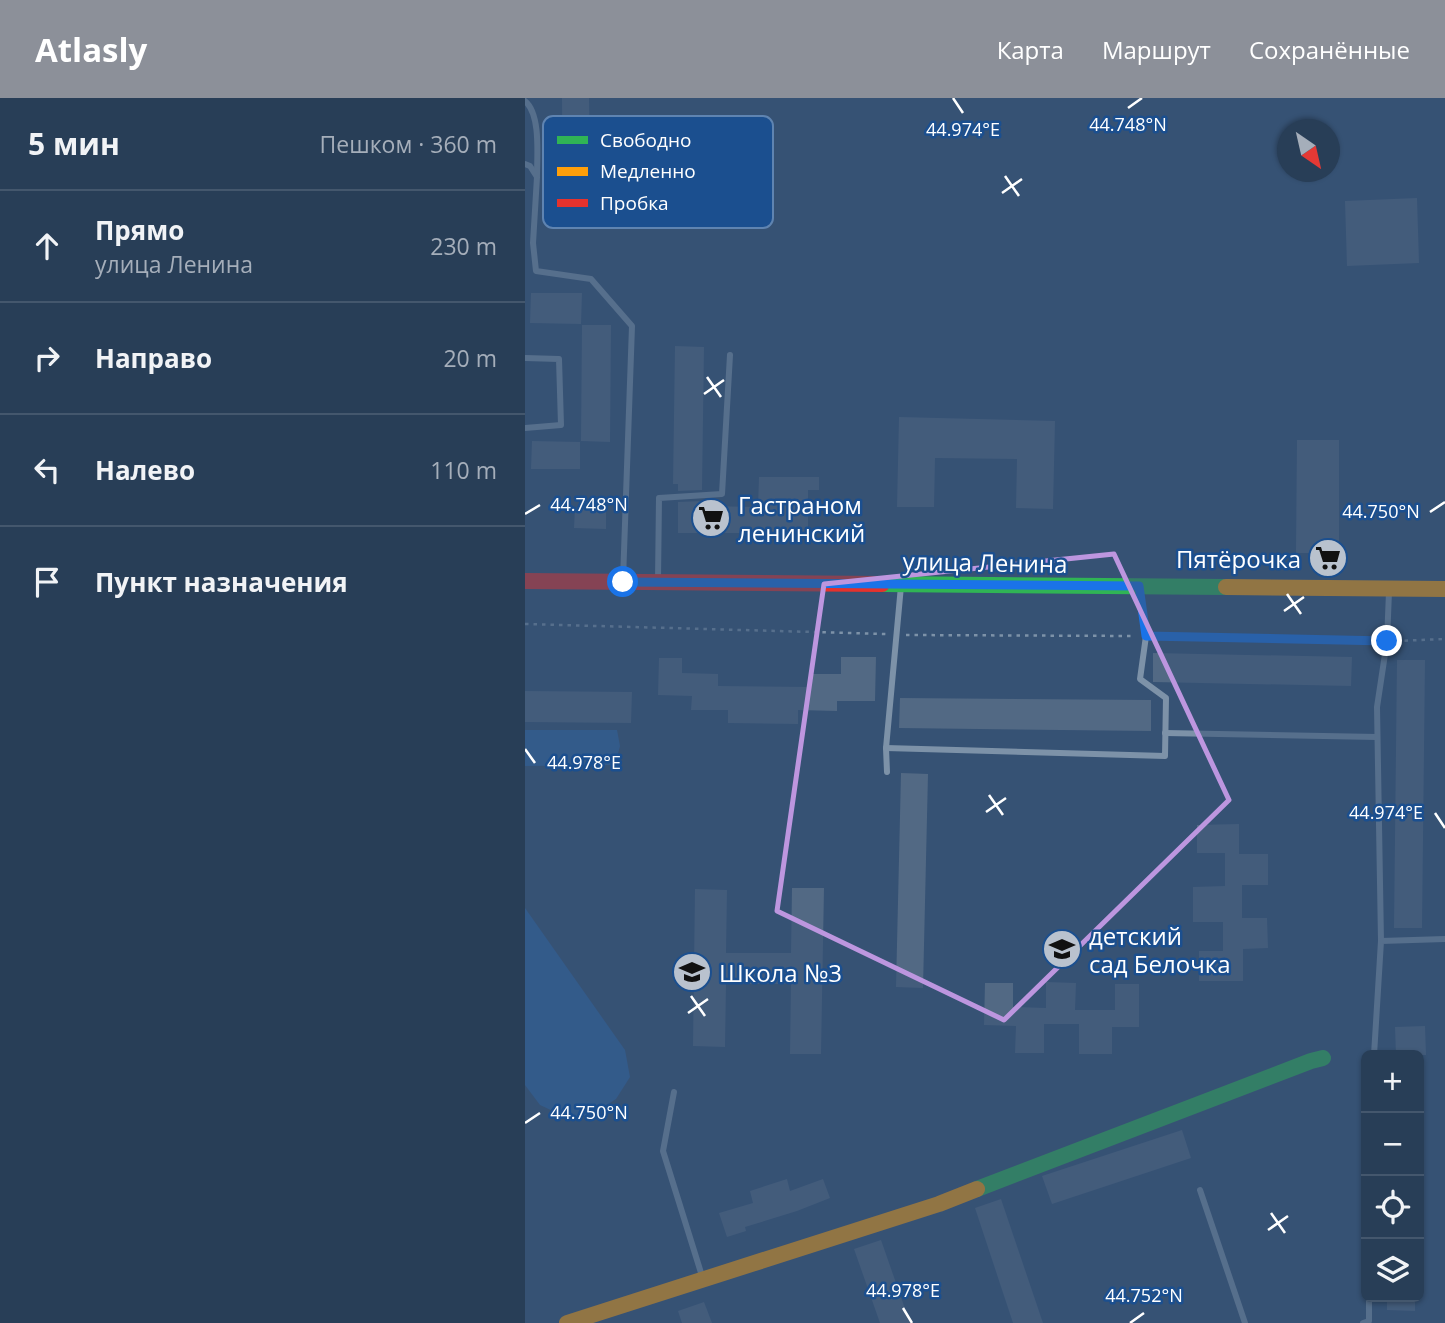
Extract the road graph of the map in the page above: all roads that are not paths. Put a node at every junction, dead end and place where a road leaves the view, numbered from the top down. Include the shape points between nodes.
1 (525, 101) edge
2 (525, 164) edge
3 (537, 177) junction
4 (730, 355) dead end
5 (525, 358) edge
6 (525, 428) edge
7 (525, 581) edge
8 (623, 582) junction
9 (658, 582) junction
10 (901, 584) junction
11 (1139, 586) junction
12 (1445, 589) edge
13 (1389, 590) junction
14 (1165, 733) junction
15 (1377, 737) junction
16 (886, 748) junction
17 (887, 772) dead end
18 (1445, 939) edge
19 (1381, 941) junction
20 (1374, 1050) edge
21 (1323, 1058) dead end
22 (674, 1092) dead end
23 (1200, 1190) dead end
24 (703, 1279) junction
25 (1369, 1302) edge
26 (566, 1323) edge
27 (1245, 1323) edge
28 (1363, 1323) edge

1 - 3 lane via 538,135
2 - 3 lane
3 - 8 lane via 536,271 591,279 632,326
4 - 9 lane via 722,494 659,498
5 - 6 lane via 559,359 561,425
7 - 8 street, улица Ленина
8 - 9 street, улица Ленина
9 - 10 street, улица Ленина
10 - 11 street, улица Ленина
10 - 16 lane
11 - 13 street, улица Ленина
11 - 14 lane via 1146,636 1140,679 1166,698
12 - 13 street, улица Ленина
13 - 15 lane
14 - 15 lane
14 - 16 lane via 1165,756
15 - 19 lane
16 - 17 lane
18 - 19 lane
19 - 20 lane
21 - 24 street via 939,1204
22 - 24 lane via 663,1151
23 - 27 lane
24 - 26 street
25 - 28 lane via 1369,1321

